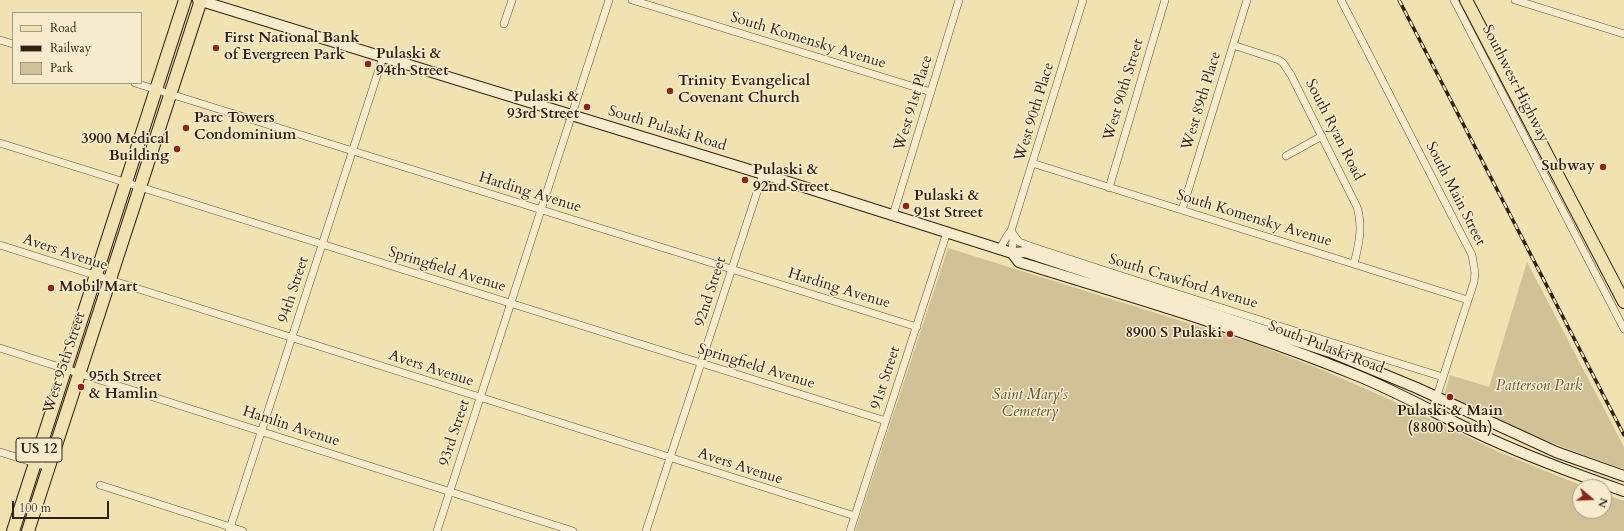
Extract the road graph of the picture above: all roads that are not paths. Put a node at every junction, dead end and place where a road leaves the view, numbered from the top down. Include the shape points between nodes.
1 (185, 0) edge
2 (200, 0) edge
3 (512, 0) edge
4 (609, 0) edge
5 (632, 0) edge
6 (959, 0) edge
7 (1083, 0) edge
8 (1165, 0) edge
9 (1247, 0) edge
10 (1341, 0) edge
11 (1454, 0) edge
12 (1466, 0) edge
13 (1515, 0) edge
14 (1472, 22) junction
15 (504, 24) dead end
16 (1624, 34) edge
17 (0, 40) edge
18 (12, 44) edge
19 (1233, 45) junction
20 (383, 57) junction
21 (138, 84) edge
22 (156, 89) junction
23 (931, 92) junction
24 (170, 94) junction
25 (572, 116) junction
26 (1322, 136) junction
27 (0, 143) edge
28 (352, 151) junction
29 (1286, 156) dead end
30 (1032, 163) junction
31 (763, 174) junction
32 (126, 183) junction
33 (139, 187) junction
34 (1109, 188) junction
35 (542, 210) junction
36 (1182, 210) junction
37 (893, 215) junction
38 (1011, 231) junction
39 (948, 232) junction
40 (322, 244) junction
41 (0, 245) edge
42 (1000, 249) junction
43 (1012, 253) junction
44 (1354, 264) junction
45 (732, 269) junction
46 (96, 276) junction
47 (109, 280) junction
48 (1468, 300) junction
49 (1624, 302) edge
50 (511, 304) junction
51 (916, 327) junction
52 (1624, 329) edge
53 (292, 338) junction
54 (0, 348) edge
55 (701, 363) junction
56 (66, 369) junction
57 (79, 373) junction
58 (1444, 377) junction
59 (480, 398) junction
60 (1437, 398) junction
61 (1432, 411) junction
62 (886, 421) junction
63 (262, 431) junction
64 (0, 452) edge
65 (670, 458) junction
66 (35, 463) junction
67 (48, 467) junction
68 (1624, 476) edge
69 (100, 485) dead end
70 (1624, 491) edge
71 (450, 492) junction
72 (855, 516) junction
73 (230, 529) edge
74 (13, 531) edge
75 (28, 531) edge
76 (243, 531) edge
77 (437, 531) edge
78 (573, 531) edge
79 (646, 531) edge
80 (850, 531) edge

1 - 22 main road, West 95th Street / US 12
2 - 20 main road, South Pulaski Road
2 - 24 main road, West 95th Street / US 12
3 - 15 street
4 - 25 street, 93rd Street
5 - 23 street, South Komensky Avenue
6 - 23 street, West 91st Place
7 - 30 street, West 90th Place
8 - 34 street, West 90th Street
9 - 19 street, West 89th Place
10 - 48 street, South Main Street via 1472,255 1475,273
11 - 14 street, Southwest Highway
12 - 14 main road, Southwest Highway
13 - 16 street
14 - 49 main road, Southwest Highway
14 - 52 street, Southwest Highway
17 - 18 street
19 - 26 street, South Ryan Road via 1283,63
19 - 36 street, West 89th Place
20 - 25 main road, South Pulaski Road
20 - 28 street, 94th Street
21 - 22 street, Harding Avenue
22 - 24 street, Harding Avenue
22 - 32 main road, West 95th Street / US 12
23 - 37 street, West 91st Place
24 - 28 street, Harding Avenue
24 - 33 main road, West 95th Street / US 12
25 - 31 main road, South Pulaski Road
25 - 35 street, 93rd Street
26 - 29 street
26 - 44 street, South Ryan Road via 1360,214 1360,234
27 - 32 street, Springfield Avenue
28 - 35 street, Harding Avenue
28 - 40 street, 94th Street
30 - 34 street, South Komensky Avenue
30 - 38 street, West 90th Place
31 - 37 main road, South Pulaski Road
31 - 45 street, 92nd Street
32 - 33 street, Springfield Avenue
32 - 46 main road, West 95th Street / US 12
33 - 40 street, Springfield Avenue
33 - 47 main road, West 95th Street / US 12
34 - 36 street, South Komensky Avenue
35 - 45 street, Harding Avenue
35 - 50 street, 93rd Street
36 - 44 street, South Komensky Avenue
37 - 39 main road, South Pulaski Road
38 - 42 street, West 90th Place
38 - 43 street, West 90th Place
38 - 58 street, South Crawford Avenue via 1019,242 1026,246
39 - 42 main road, South Pulaski Road
39 - 51 street, 91st Street
40 - 50 street, Springfield Avenue
40 - 53 street, 94th Street
41 - 46 street, Avers Avenue
42 - 43 main road, South Pulaski Road
43 - 60 main road, South Pulaski Road via 1025,252 1308,344 1373,369
43 - 61 main road, South Pulaski Road via 1019,262 1228,327 1276,345 1374,383
44 - 48 street, South Komensky Avenue
45 - 51 street, Harding Avenue
45 - 55 street, 92nd Street
46 - 47 street, Avers Avenue
46 - 56 main road, West 95th Street / US 12
47 - 53 street, Avers Avenue
47 - 57 main road, West 95th Street / US 12
48 - 58 street, South Main Street
50 - 55 street, Springfield Avenue
50 - 59 street, 93rd Street
51 - 62 street, 91st Street
53 - 59 street, Avers Avenue
53 - 63 street, 94th Street
54 - 56 street, Hamlin Avenue
55 - 62 street, Springfield Avenue
55 - 65 street, 92nd Street
56 - 57 street, Hamlin Avenue
56 - 66 main road, West 95th Street / US 12
57 - 63 street, Hamlin Avenue
57 - 67 main road, West 95th Street / US 12
58 - 60 street, South Main Street
59 - 65 street, Avers Avenue
59 - 71 street, 93rd Street
60 - 61 street, South Main Street
60 - 68 main road, South Pulaski Road via 1556,452
61 - 70 main road, South Pulaski Road via 1529,456
62 - 72 street, 91st Street
63 - 71 street, Hamlin Avenue
63 - 73 street, 94th Street
64 - 66 street
65 - 72 street, Avers Avenue
65 - 79 street, 92nd Street
66 - 67 street
66 - 74 main road, West 95th Street / US 12
67 - 75 main road, West 95th Street / US 12
69 - 73 street
71 - 77 street, 93rd Street
71 - 78 street, Hamlin Avenue
72 - 80 street, 91st Street
73 - 76 street

